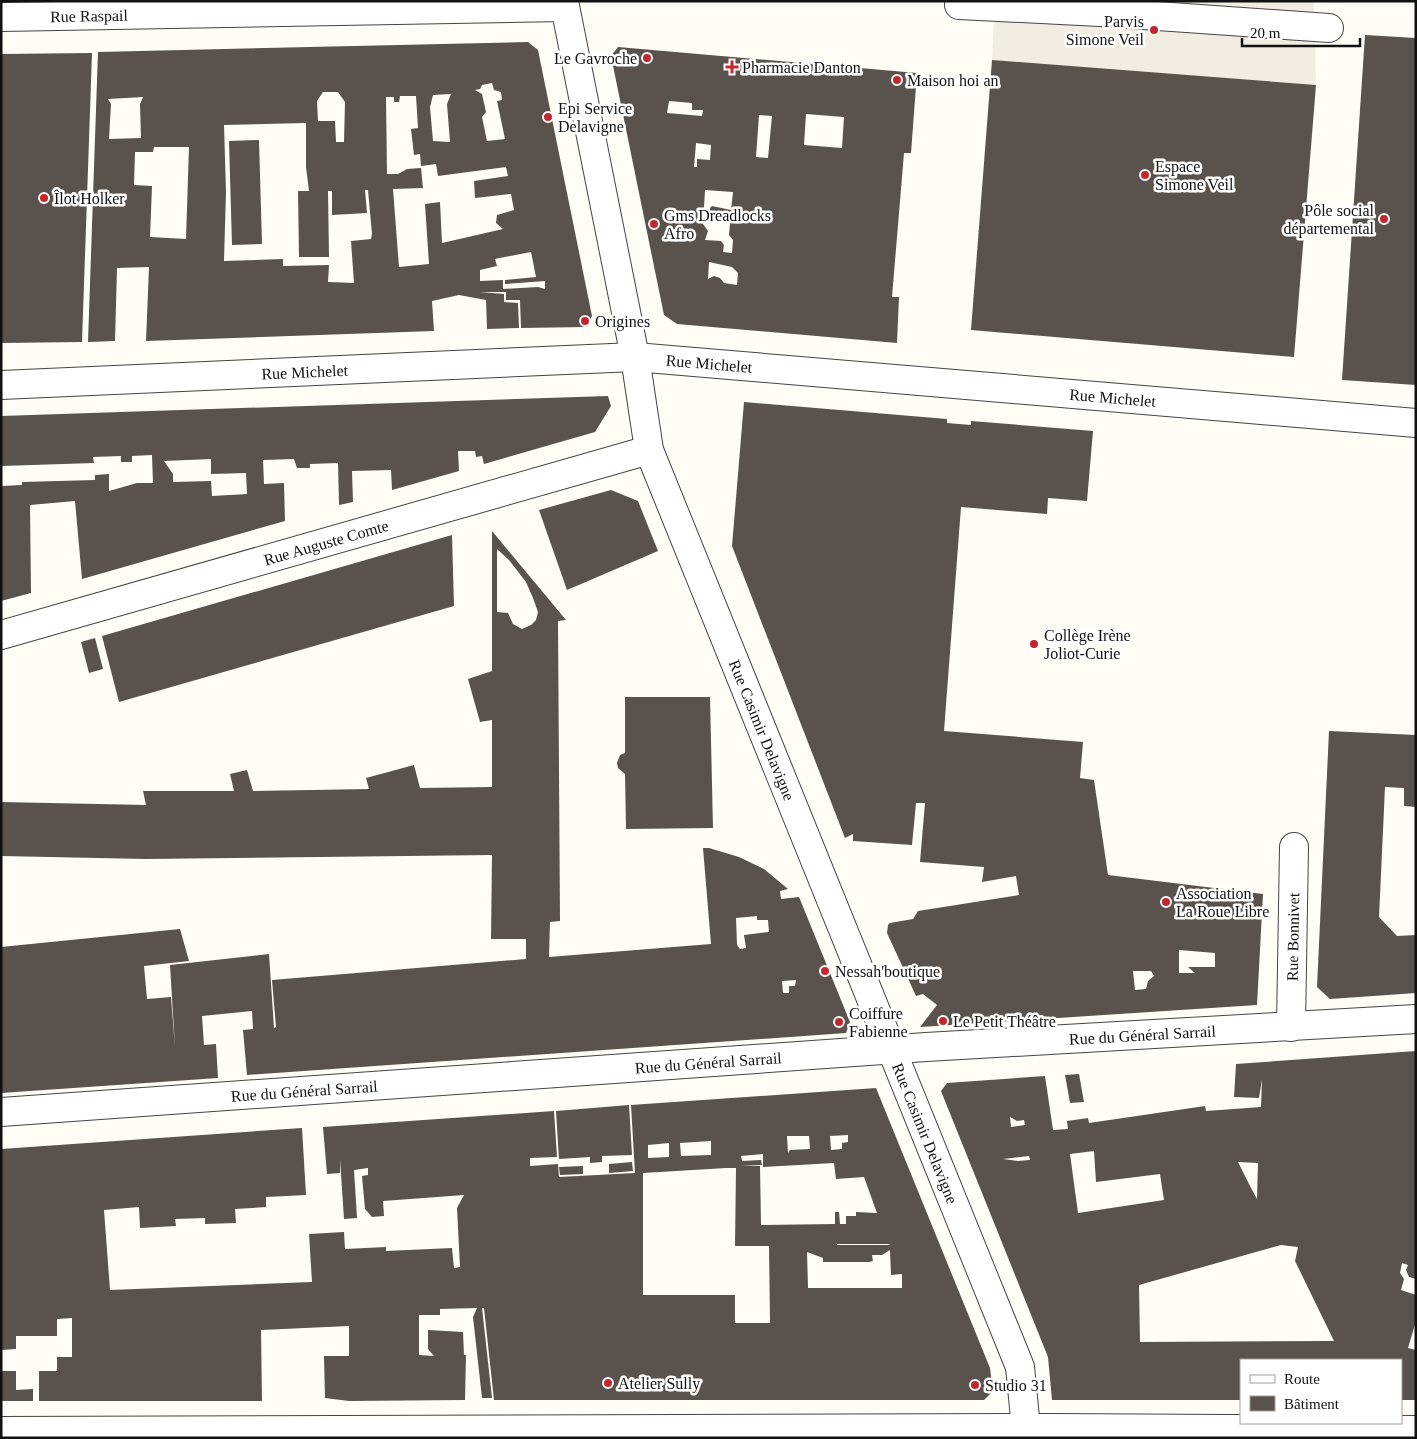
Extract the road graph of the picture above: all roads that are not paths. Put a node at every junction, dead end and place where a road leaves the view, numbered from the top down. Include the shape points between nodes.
1 (564, 4) edge
2 (959, 5) dead end
3 (1, 17) edge
4 (1329, 28) dead end
5 (635, 357) junction
6 (1, 385) edge
7 (1416, 424) edge
8 (649, 450) junction
9 (1, 635) edge
10 (1294, 847) dead end
11 (1416, 1019) edge
12 (1291, 1027) junction
13 (892, 1050) junction
14 (1, 1112) edge
15 (1416, 1430) edge
16 (1, 1431) edge
17 (1026, 1433) edge

1 - 3 street, Rue Raspail
1 - 5 street, Rue Casimir Delavigne
2 - 4 street
5 - 6 street, Rue Michelet
5 - 7 street, Rue Michelet
5 - 8 street, Rue Casimir Delavigne
8 - 9 street, Rue Auguste Comte
8 - 13 street, Rue Casimir Delavigne
10 - 12 street, Rue Bonnivet
11 - 12 street, Rue du Général Sarrail
12 - 13 street, Rue du Général Sarrail
13 - 14 street, Rue du Général Sarrail
13 - 17 street, Rue Casimir Delavigne via 1020,1367
15 - 17 street
16 - 17 street

